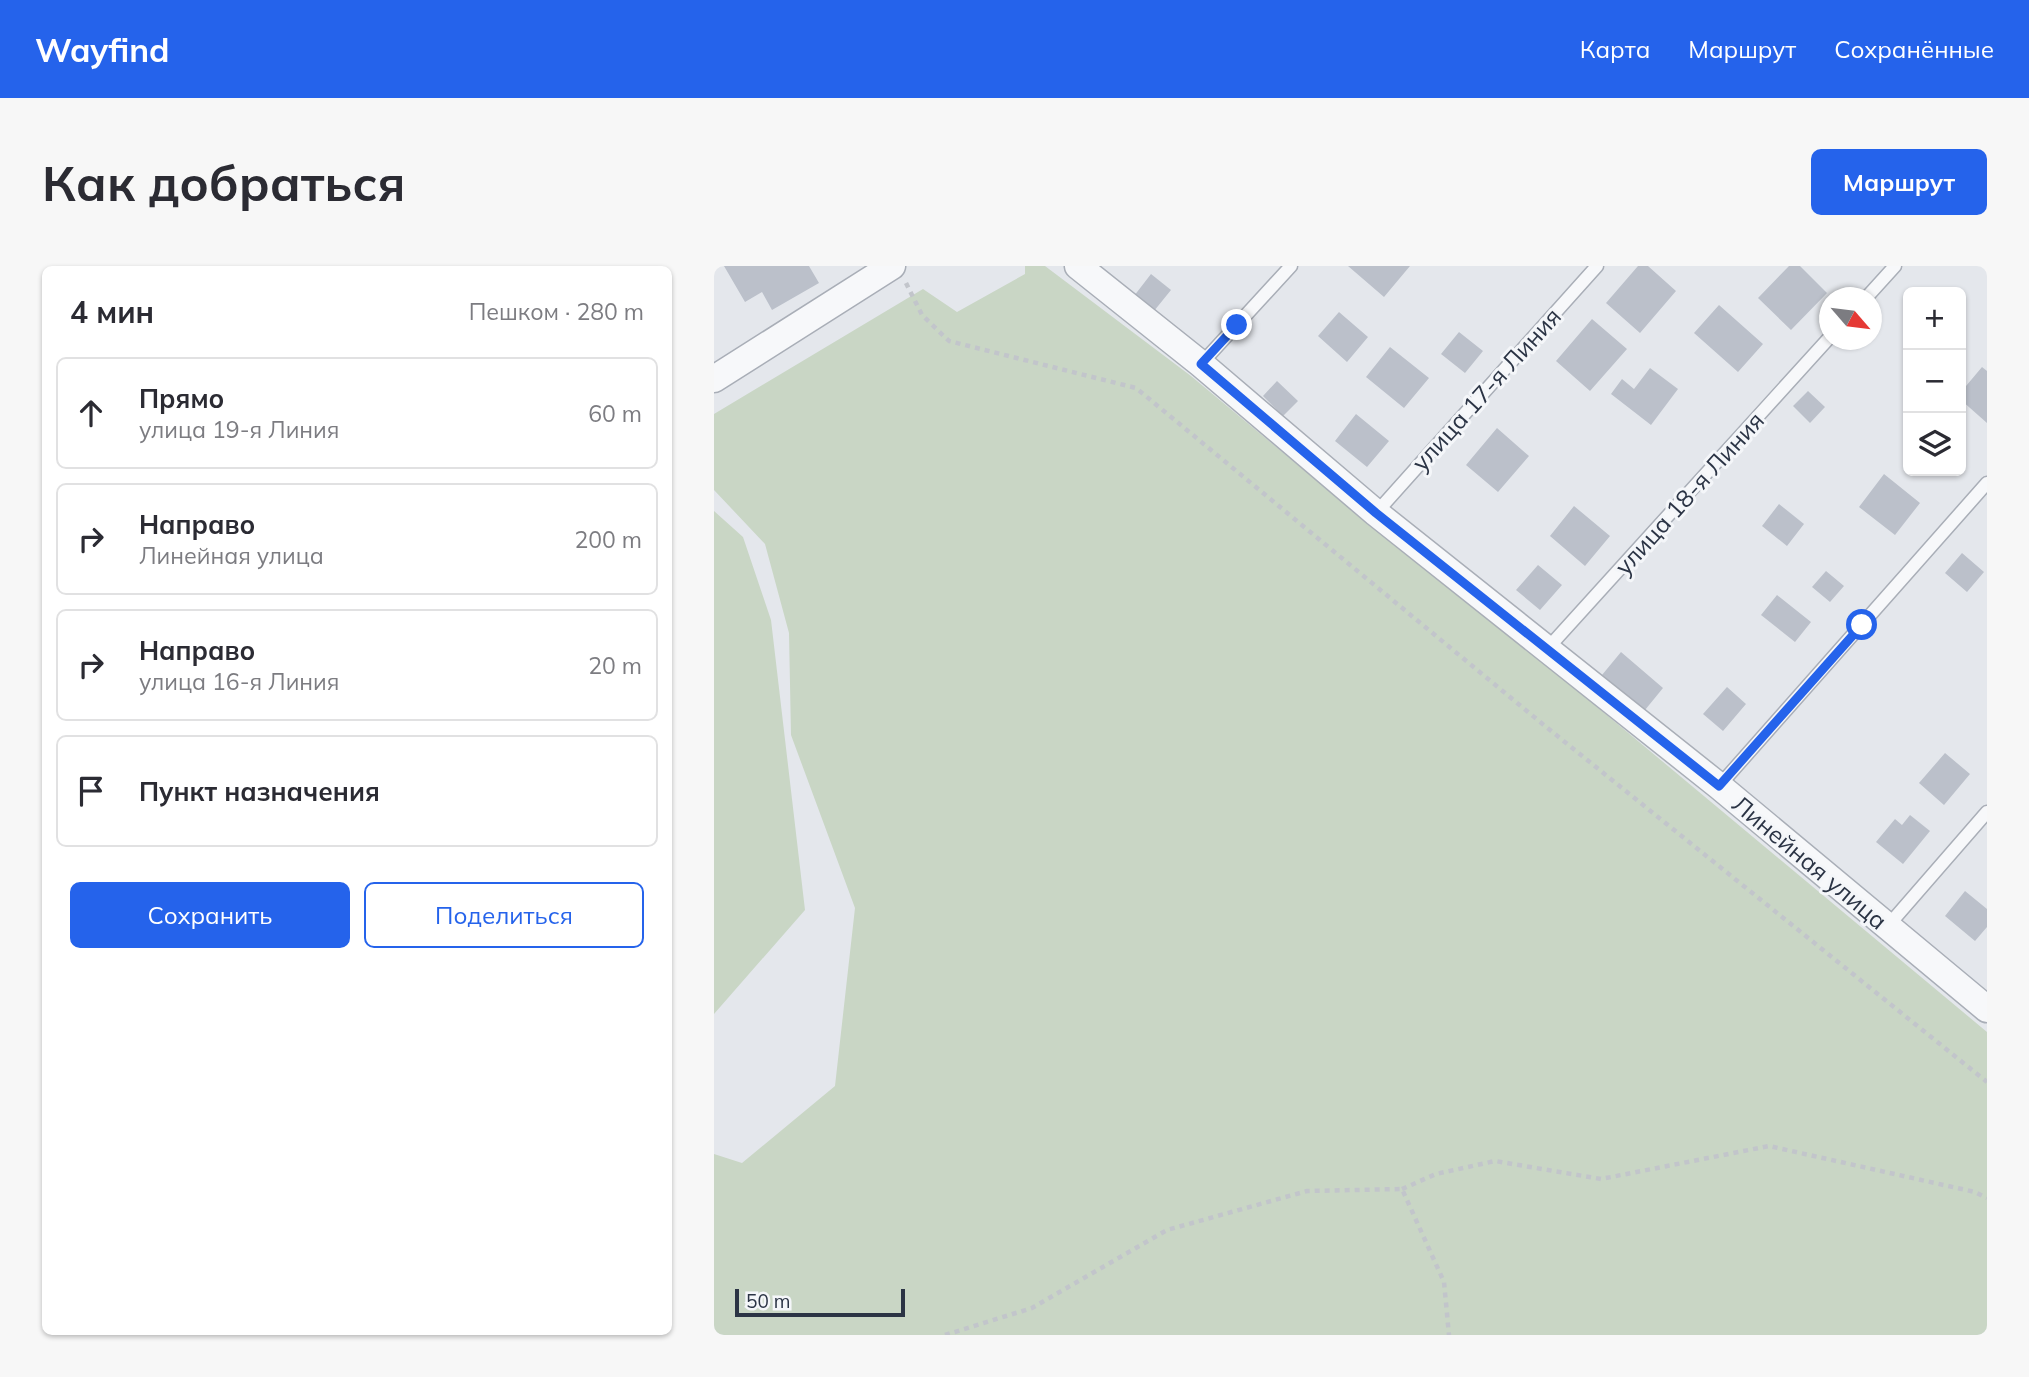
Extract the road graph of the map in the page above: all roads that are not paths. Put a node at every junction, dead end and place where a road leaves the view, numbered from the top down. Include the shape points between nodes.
1 (1077, 266) edge
2 (1292, 266) edge
3 (1597, 266) edge
4 (1895, 266) edge
5 (898, 272) edge
6 (1876, 287) edge
7 (1819, 349) edge
8 (1201, 364) junction
9 (714, 379) edge
10 (1987, 484) edge
11 (1376, 513) junction
12 (1548, 648) junction
13 (1719, 786) junction
14 (1987, 811) edge
15 (1888, 927) junction
16 (1987, 1009) edge

1 - 8 street, Линейная улица
2 - 8 lane
3 - 11 lane, улица 17-я Линия
4 - 6 lane
5 - 9 street
7 - 12 lane, улица 18-я Линия
8 - 11 street, Линейная улица
10 - 13 lane
11 - 12 street, Линейная улица
12 - 13 street, Линейная улица
13 - 15 street, Линейная улица
14 - 15 lane
15 - 16 street, Линейная улица

